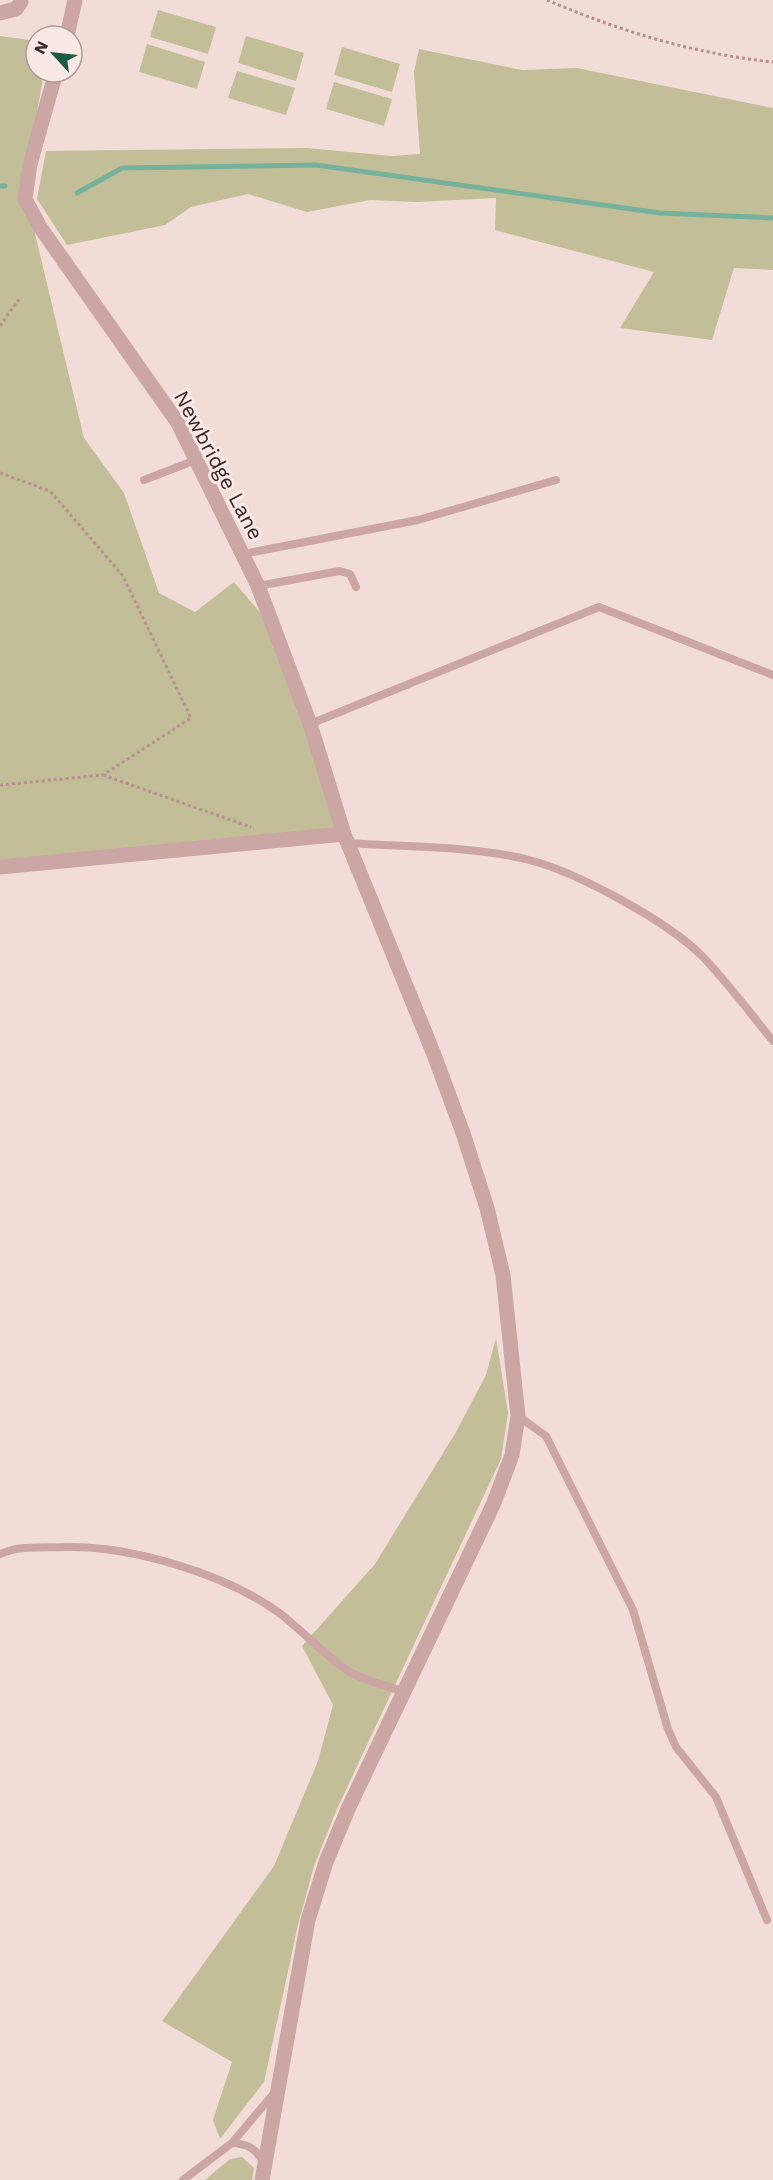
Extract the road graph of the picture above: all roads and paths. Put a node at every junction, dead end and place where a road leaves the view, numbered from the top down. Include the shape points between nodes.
1 (75, 0) edge
2 (547, 0) edge
3 (21, 2) dead end
4 (0, 13) edge
5 (70, 24) edge
6 (773, 62) edge
7 (53, 84) edge
8 (19, 299) dead end
9 (0, 326) edge
10 (196, 460) junction
11 (0, 473) edge
12 (144, 480) dead end
13 (556, 480) dead end
14 (243, 554) junction
15 (258, 586) junction
16 (356, 587) dead end
17 (773, 675) edge
18 (310, 724) junction
19 (102, 775) junction
20 (0, 785) edge
21 (254, 828) dead end
22 (346, 838) junction
23 (0, 867) edge
24 (773, 1041) edge
25 (518, 1416) junction
26 (0, 1554) edge
27 (404, 1692) junction
28 (767, 1920) dead end
29 (275, 2091) junction
30 (232, 2143) junction
31 (264, 2163) junction
32 (183, 2180) edge
33 (262, 2180) edge

1 - 5 street
2 - 6 path via 603,24 639,34
3 - 4 street via 16,9
7 - 10 street, Newbridge Lane via 30,164 25,199 40,227 178,423
8 - 9 path
10 - 12 lane
10 - 14 street, Newbridge Lane
11 - 19 path via 50,491 123,576 191,718
13 - 14 lane via 418,520
14 - 15 street, Newbridge Lane
15 - 16 lane via 340,571 350,574
15 - 18 street, Newbridge Lane
17 - 18 lane via 599,607
18 - 22 street, Newbridge Lane
19 - 20 path
19 - 21 path
22 - 23 street
22 - 24 lane via 528,860 576,876 643,914 702,956
22 - 25 street, Newbridge Lane via 433,1052 487,1208 503,1275
25 - 27 street, Newbridge Lane via 512,1455 493,1505
25 - 28 lane via 546,1436 633,1610 668,1729 676,1747 716,1797
26 - 27 lane via 13,1549 86,1547 139,1553 192,1571 241,1590 277,1611 349,1671
27 - 29 street, Newbridge Lane via 326,1862 308,1920
29 - 30 lane
29 - 31 street, Newbridge Lane
30 - 31 lane via 246,2144 257,2151
30 - 32 lane
31 - 33 street, Newbridge Lane

